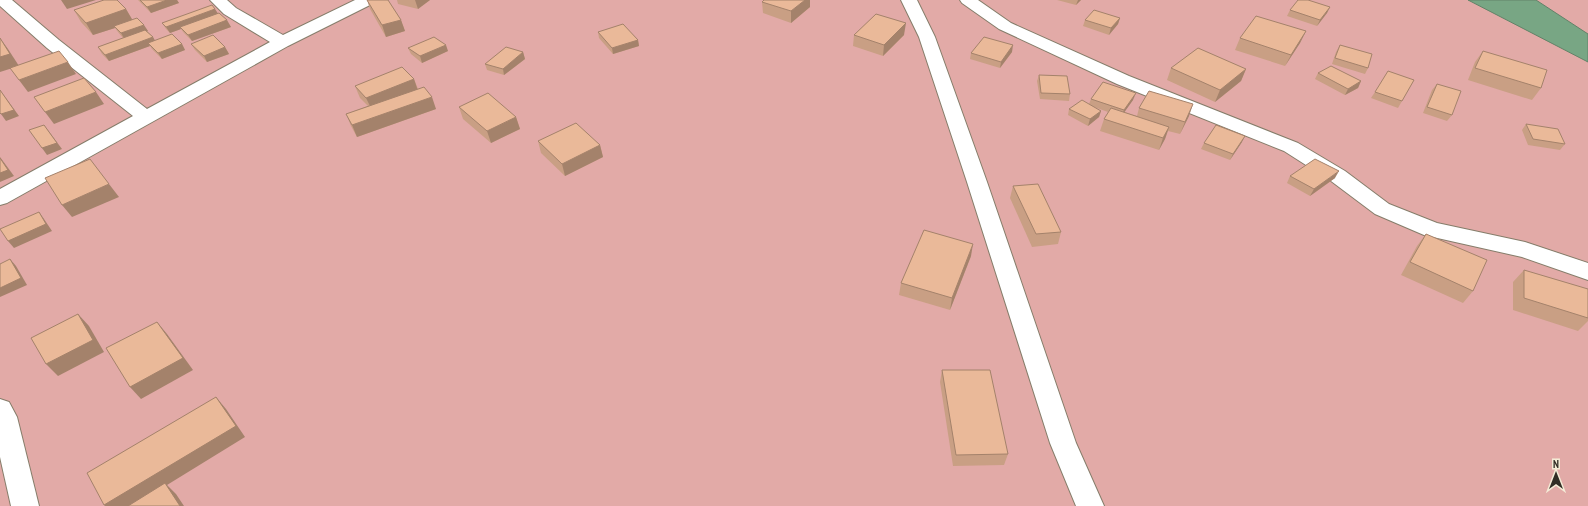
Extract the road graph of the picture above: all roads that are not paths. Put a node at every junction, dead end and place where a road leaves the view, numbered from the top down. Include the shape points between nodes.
1 (3, 0) edge
2 (218, 0) edge
3 (368, 0) edge
4 (909, 0) edge
5 (968, 0) edge
6 (282, 42) junction
7 (146, 117) junction
8 (0, 198) edge
9 (1588, 272) edge
10 (1, 416) edge
11 (25, 506) edge
12 (1090, 506) edge

1 - 7 street via 53,44
2 - 6 street via 230,11
3 - 6 street
4 - 12 street via 927,37 1063,443
5 - 9 street via 1005,26 1124,80 1291,147 1338,176 1382,209 1432,230 1525,250
6 - 7 street
7 - 8 street
10 - 11 street

